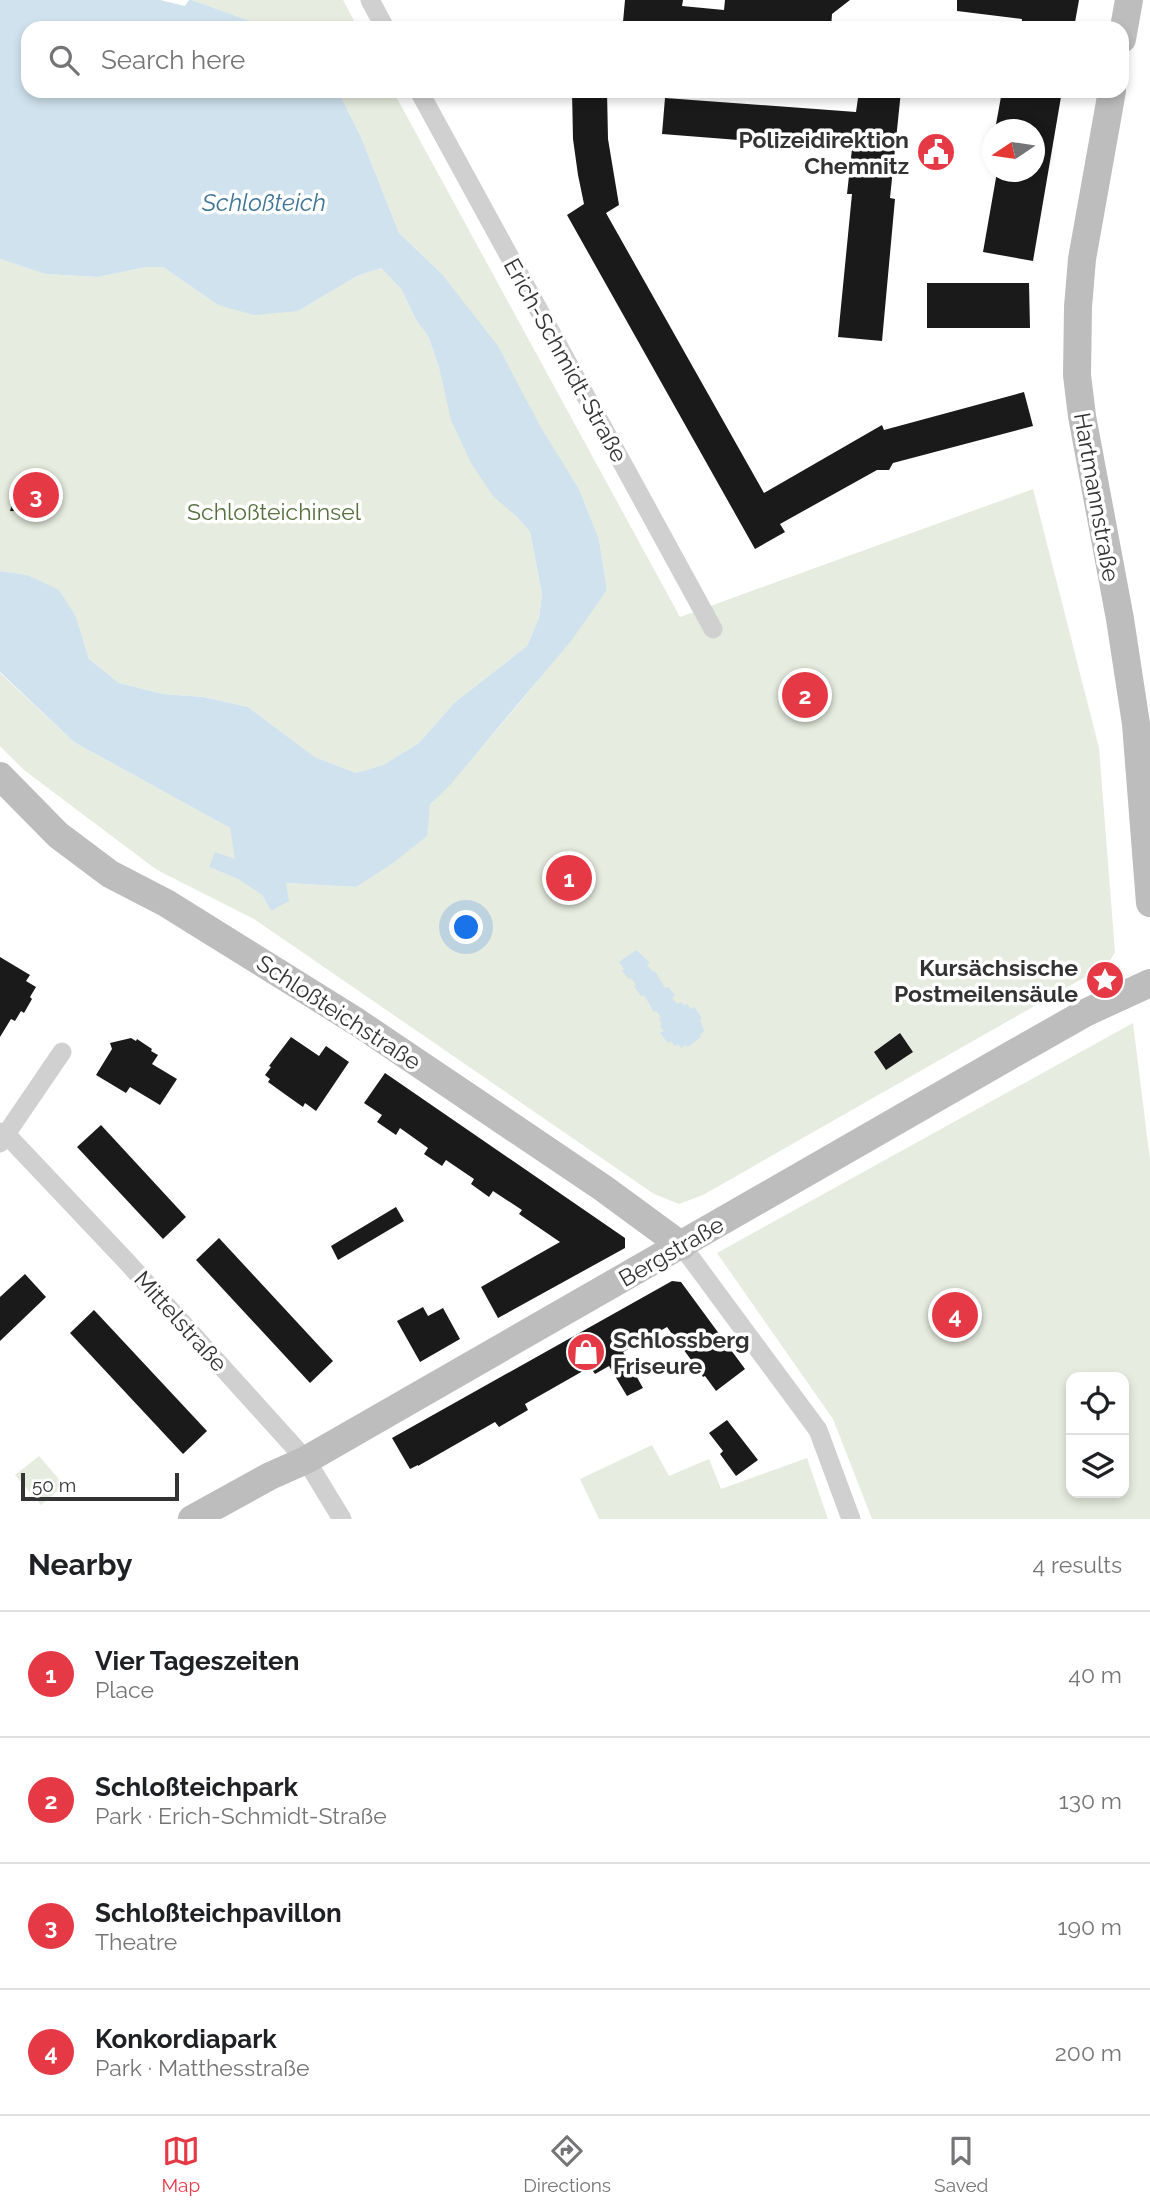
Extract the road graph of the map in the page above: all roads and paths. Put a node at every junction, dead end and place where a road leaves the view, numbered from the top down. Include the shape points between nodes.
1 (370, 0) edge
2 (1129, 0) edge
3 (381, 21) edge
4 (1125, 21) edge
5 (423, 98) edge
6 (1111, 98) edge
7 (713, 629) dead end
8 (0, 776) edge
9 (1150, 903) edge
10 (1150, 983) edge
11 (62, 1052) dead end
12 (2, 1136) edge
13 (681, 1246) junction
14 (306, 1460) junction
15 (192, 1519) edge
16 (342, 1519) edge
17 (851, 1519) edge

1 - 3 street
2 - 4 main road
5 - 7 street, Erich-Schmidt-Straße
6 - 9 main road, Hartmannstraße via 1082,259 1077,375 1136,724
8 - 13 main road, Schloßteichstraße via 58,835 110,874 189,917 357,1022
10 - 13 main road, Bergstraße via 1085,1013
11 - 12 street
12 - 14 street, Mittelstraße via 137,1272
13 - 14 main road, Bergstraße
13 - 17 street via 818,1430
14 - 15 main road, Bergstraße
14 - 16 street, Mittelstraße

